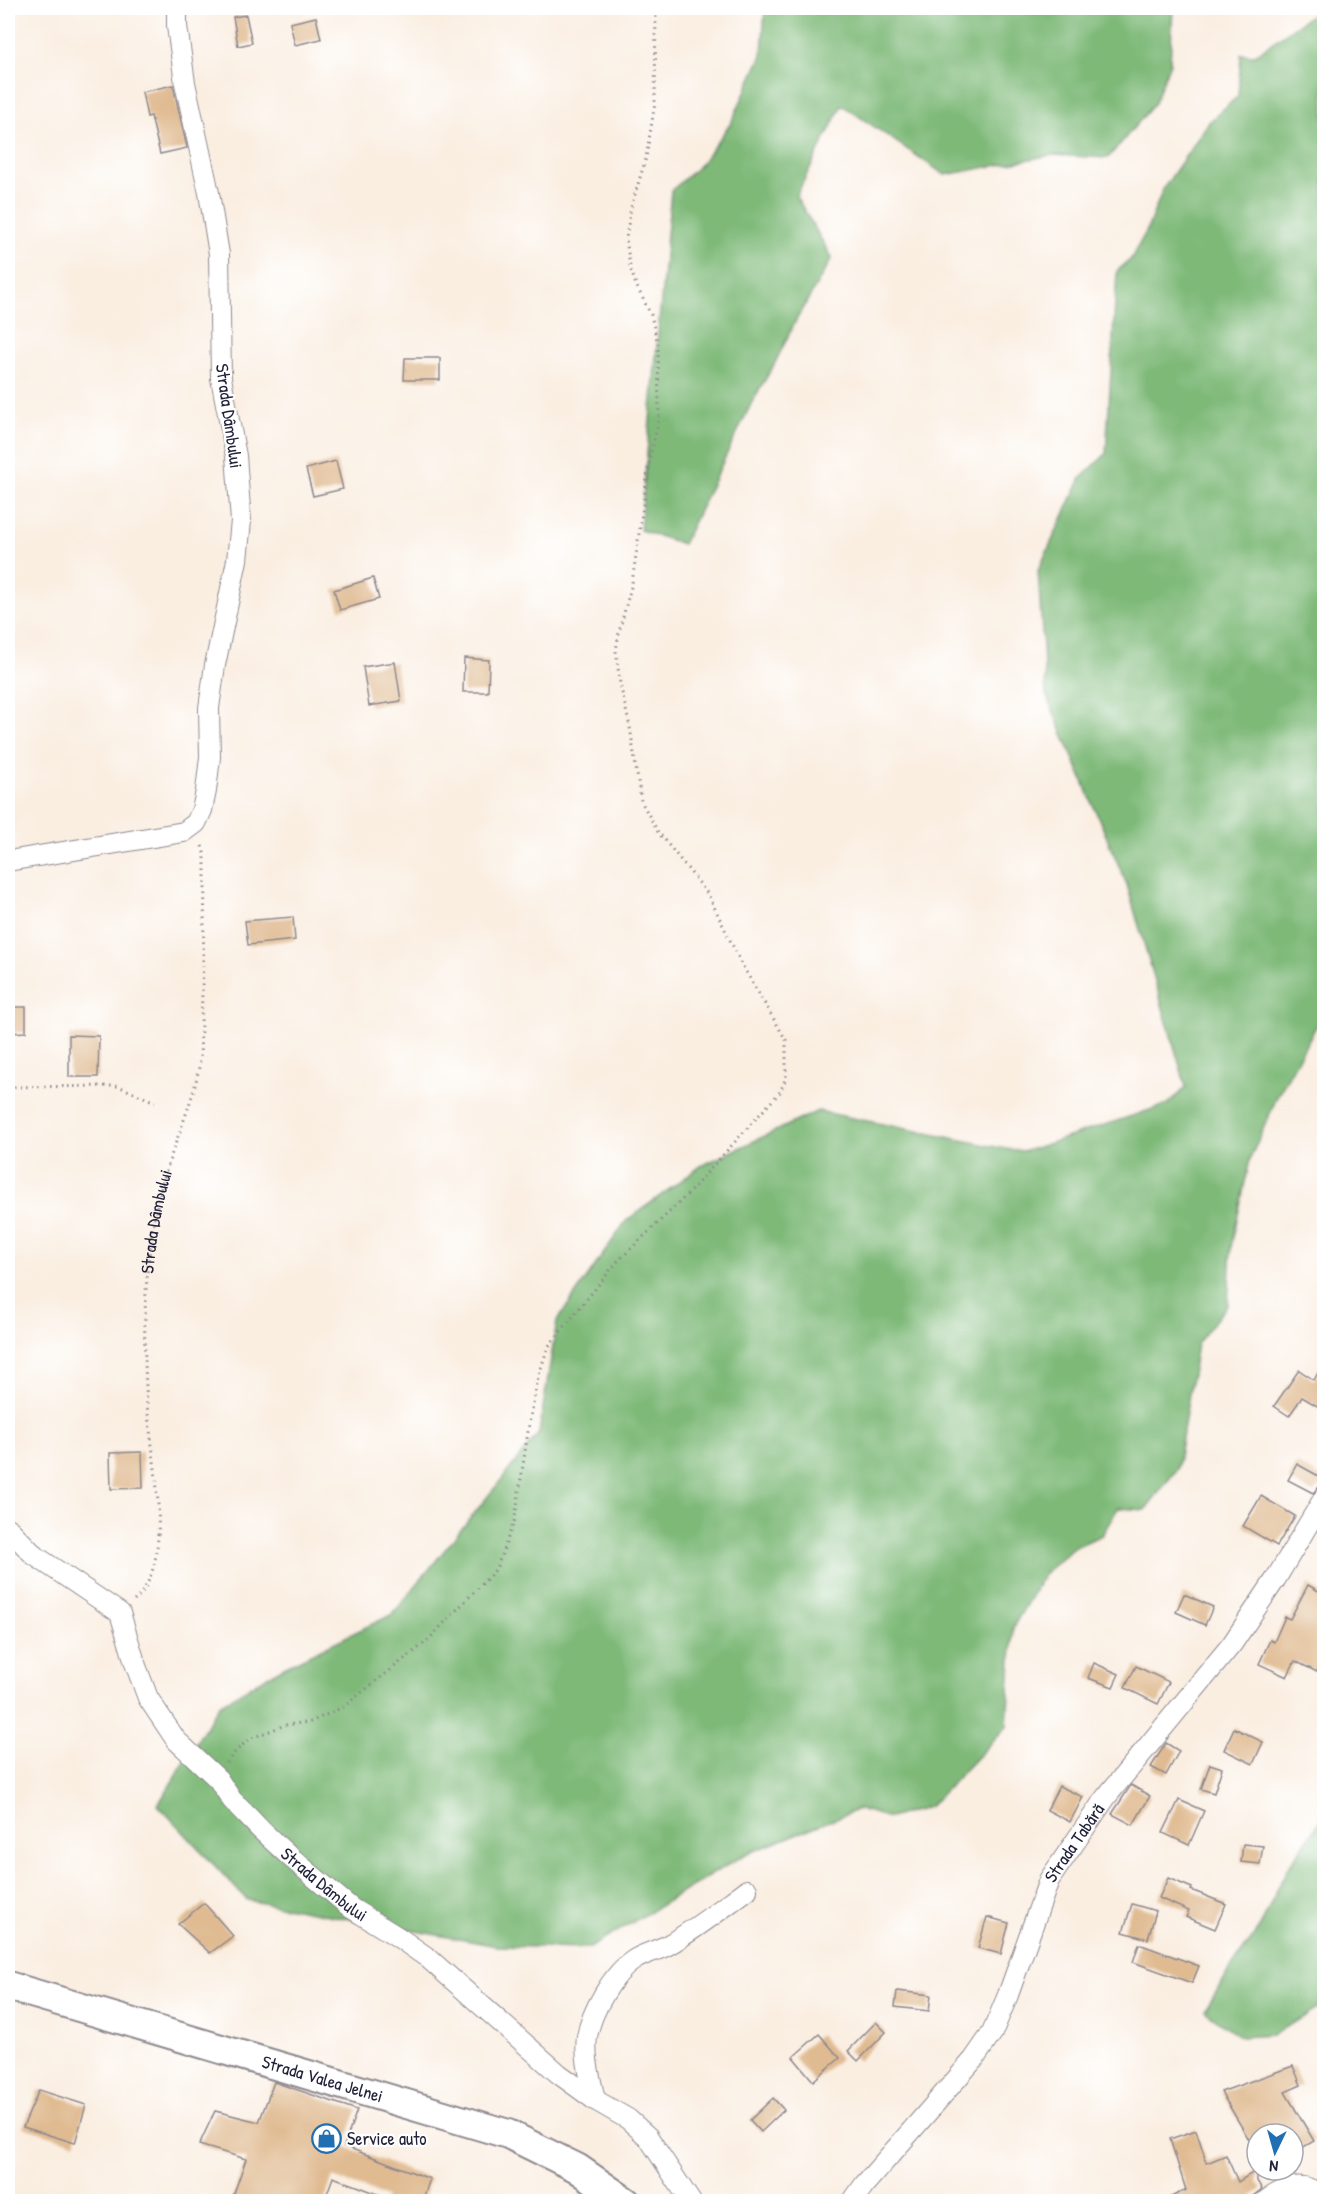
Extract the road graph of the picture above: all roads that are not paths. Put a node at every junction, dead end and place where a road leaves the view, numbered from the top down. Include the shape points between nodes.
1 (177, 8) edge
2 (8, 861) edge
3 (1324, 1498) edge
4 (8, 1528) edge
5 (747, 1890) dead end
6 (8, 1986) edge
7 (595, 2100) junction
8 (1324, 2198) edge
9 (626, 2202) edge
10 (691, 2202) edge
11 (852, 2202) edge
12 (1264, 2202) edge

1 - 2 street, Strada Dâmbului via 185,83 219,254 221,378 236,456 241,521 237,560 214,665 206,791 196,823 184,832
3 - 11 street, Strada Tabără via 1232,1644 1106,1797 1060,1862 1049,1880 992,2033
4 - 7 street, Strada Dâmbului via 34,1555 120,1612 148,1698 176,1740 218,1779 232,1800 289,1857 351,1908 428,1958 559,2074
5 - 7 street via 666,1946 633,1960 613,1979 587,2036
6 - 9 main road, Strada Valea Jelnei via 508,2134 577,2168
7 - 10 street, Strada Dâmbului via 628,2119 648,2137
8 - 12 street via 1315,2189 1293,2186

